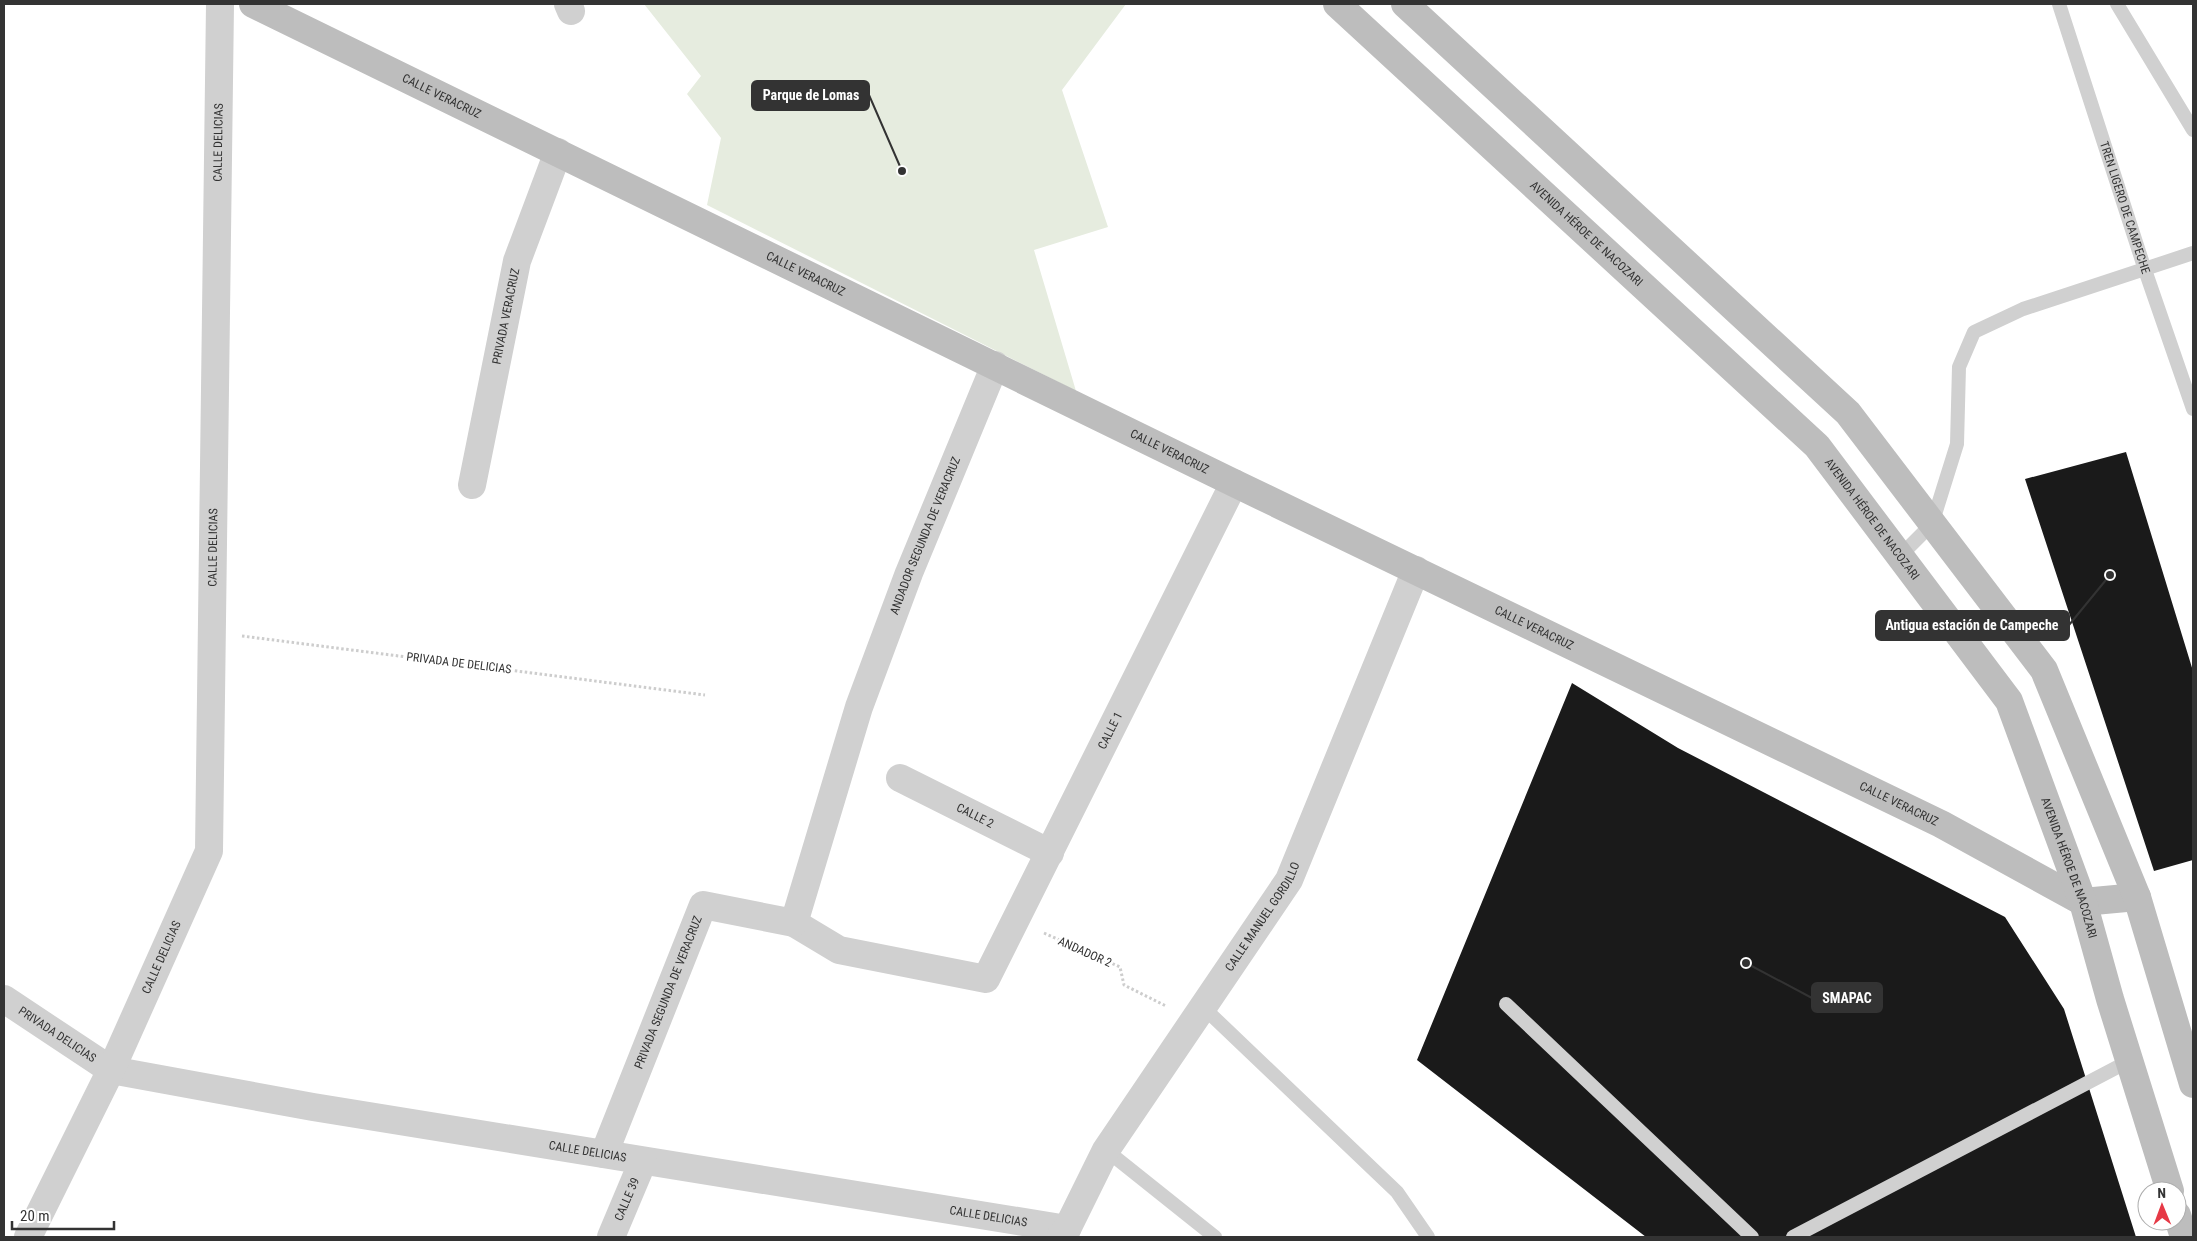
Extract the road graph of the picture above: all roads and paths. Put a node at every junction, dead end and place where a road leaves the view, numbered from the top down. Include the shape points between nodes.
1 (220, 4) edge
2 (253, 4) edge
3 (1337, 4) edge
4 (1405, 4) edge
5 (2060, 4) edge
6 (2117, 4) edge
7 (2193, 130) edge
8 (558, 152) junction
9 (2193, 253) edge
10 (2145, 270) junction
11 (994, 366) junction
12 (2193, 409) edge
13 (1234, 483) junction
14 (472, 485) dead end
15 (1932, 524) junction
16 (1900, 556) junction
17 (1416, 570) junction
18 (212, 632) junction
19 (705, 695) dead end
20 (900, 778) dead end
21 (1050, 852) junction
22 (2137, 897) junction
23 (2083, 902) junction
24 (1016, 921) junction
25 (794, 923) junction
26 (4, 999) edge
27 (1506, 1004) dead end
28 (1200, 1014) junction
29 (2129, 1061) junction
30 (111, 1070) junction
31 (2193, 1084) edge
32 (1106, 1150) junction
33 (604, 1154) junction
34 (643, 1161) junction
35 (2167, 1181) edge
36 (1064, 1233) edge
37 (28, 1237) edge
38 (611, 1237) edge
39 (1215, 1237) edge
40 (1428, 1237) edge
41 (1752, 1237) edge
42 (1793, 1237) edge

1 - 18 street, CALLE DELICIAS
2 - 8 main road, CALLE VERACRUZ
3 - 16 main road, AVENIDA HÉROE DE NACOZARI via 1816,446
4 - 15 main road via 1848,413
5 - 10 lane, TREN LIGERO DE CAMPECHE
6 - 7 lane
8 - 11 main road, CALLE VERACRUZ
8 - 14 street, PRIVADA VERACRUZ via 517,262
9 - 10 lane
10 - 12 lane, TREN LIGERO DE CAMPECHE
10 - 15 lane via 2024,309 1974,332 1959,367 1957,444
11 - 13 main road, CALLE VERACRUZ
11 - 25 street, ANDADOR SEGUNDA DE VERACRUZ via 909,573 859,707
13 - 17 main road, CALLE VERACRUZ
13 - 21 street, CALLE 1
15 - 16 lane
15 - 22 main road via 2044,670
16 - 23 main road, AVENIDA HÉROE DE NACOZARI via 2009,701
17 - 23 main road, CALLE VERACRUZ via 1941,824
17 - 28 street, CALLE MANUEL GORDILLO via 1289,880
18 - 19 path, PRIVADA DE DELICIAS
18 - 30 street, CALLE DELICIAS via 209,851
20 - 21 street, CALLE 2
21 - 24 street, CALLE 1
22 - 23 main road
22 - 31 main road
23 - 29 main road, AVENIDA HÉROE DE NACOZARI
24 - 25 street, CALLE 1 via 986,979 839,950
24 - 28 path, ANDADOR 2 via 1120,967 1124,985
25 - 33 street, PRIVADA SEGUNDA DE VERACRUZ via 703,905
26 - 30 street, PRIVADA DELICIAS
27 - 41 lane
28 - 32 street, CALLE MANUEL GORDILLO
28 - 40 lane via 1397,1192
29 - 35 main road, AVENIDA HÉROE DE NACOZARI
29 - 42 lane
30 - 33 street, CALLE DELICIAS via 312,1107
30 - 37 street, CALLE DELICIAS
32 - 36 street, CALLE MANUEL GORDILLO
32 - 39 lane
33 - 34 street, CALLE DELICIAS
34 - 36 street, CALLE DELICIAS
34 - 38 street, CALLE 39

